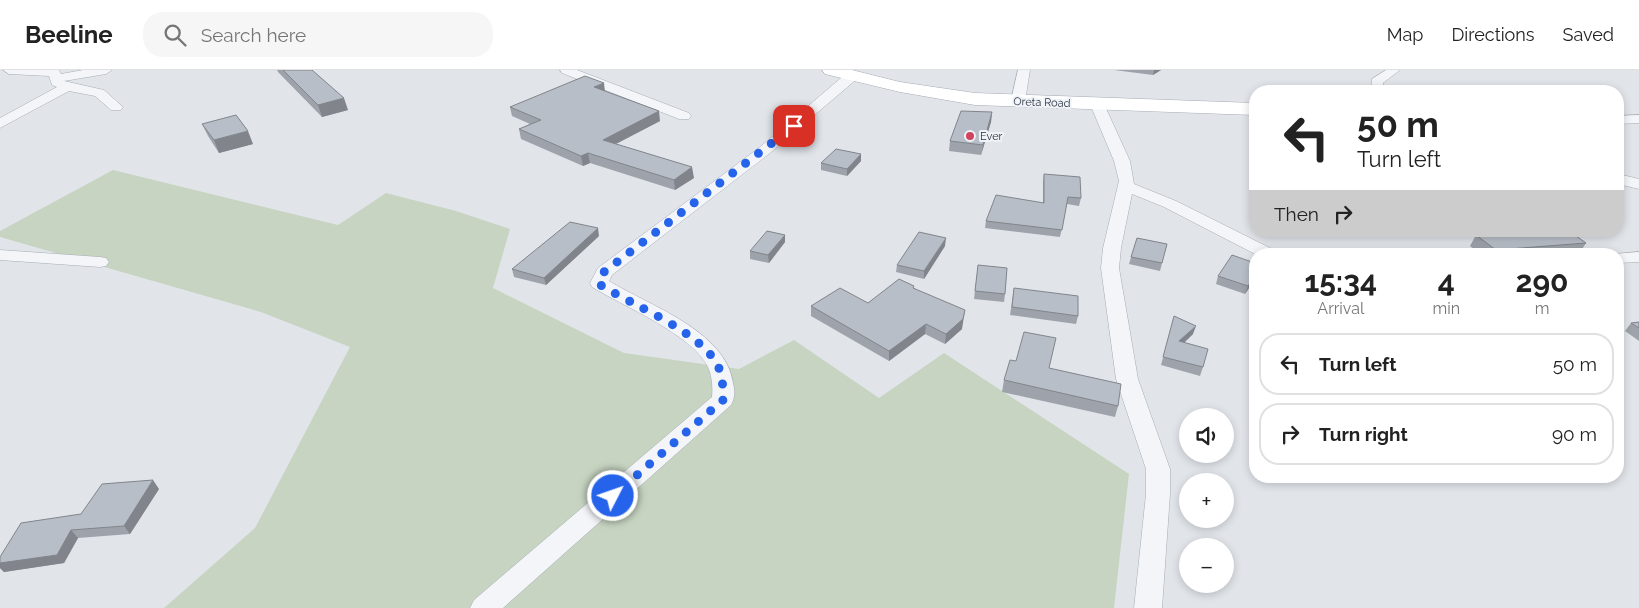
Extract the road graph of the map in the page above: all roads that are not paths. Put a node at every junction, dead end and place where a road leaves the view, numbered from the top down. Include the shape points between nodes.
1 (8, 70) edge
2 (106, 70) edge
3 (566, 70) edge
4 (831, 70) edge
5 (1024, 70) edge
6 (1394, 70) edge
7 (853, 76) junction
8 (62, 82) junction
9 (1377, 85) edge
10 (1018, 101) junction
11 (1097, 104) junction
12 (116, 107) dead end
13 (1249, 109) edge
14 (684, 116) dead end
15 (1639, 119) edge
16 (1624, 120) edge
17 (0, 124) edge
18 (1624, 180) edge
19 (1639, 184) edge
20 (1126, 186) junction
21 (1256, 248) edge
22 (0, 255) edge
23 (1639, 257) edge
24 (1624, 258) edge
25 (100, 262) dead end
26 (484, 608) edge
27 (1148, 608) edge

1 - 8 street via 54,72
2 - 8 street
3 - 14 street
4 - 7 street, Oreta Road
5 - 10 street
6 - 9 street
7 - 10 street, Oreta Road via 975,99
7 - 26 street via 765,150 604,272 599,284 696,341 718,365 724,385 723,400
8 - 12 street via 99,93
8 - 17 street
10 - 11 street, Oreta Road
11 - 13 street, Oreta Road
11 - 20 street via 1122,161
15 - 16 street
18 - 19 street
20 - 21 street via 1170,204
20 - 27 street via 1110,268 1127,379 1158,469
22 - 25 street
23 - 24 street

